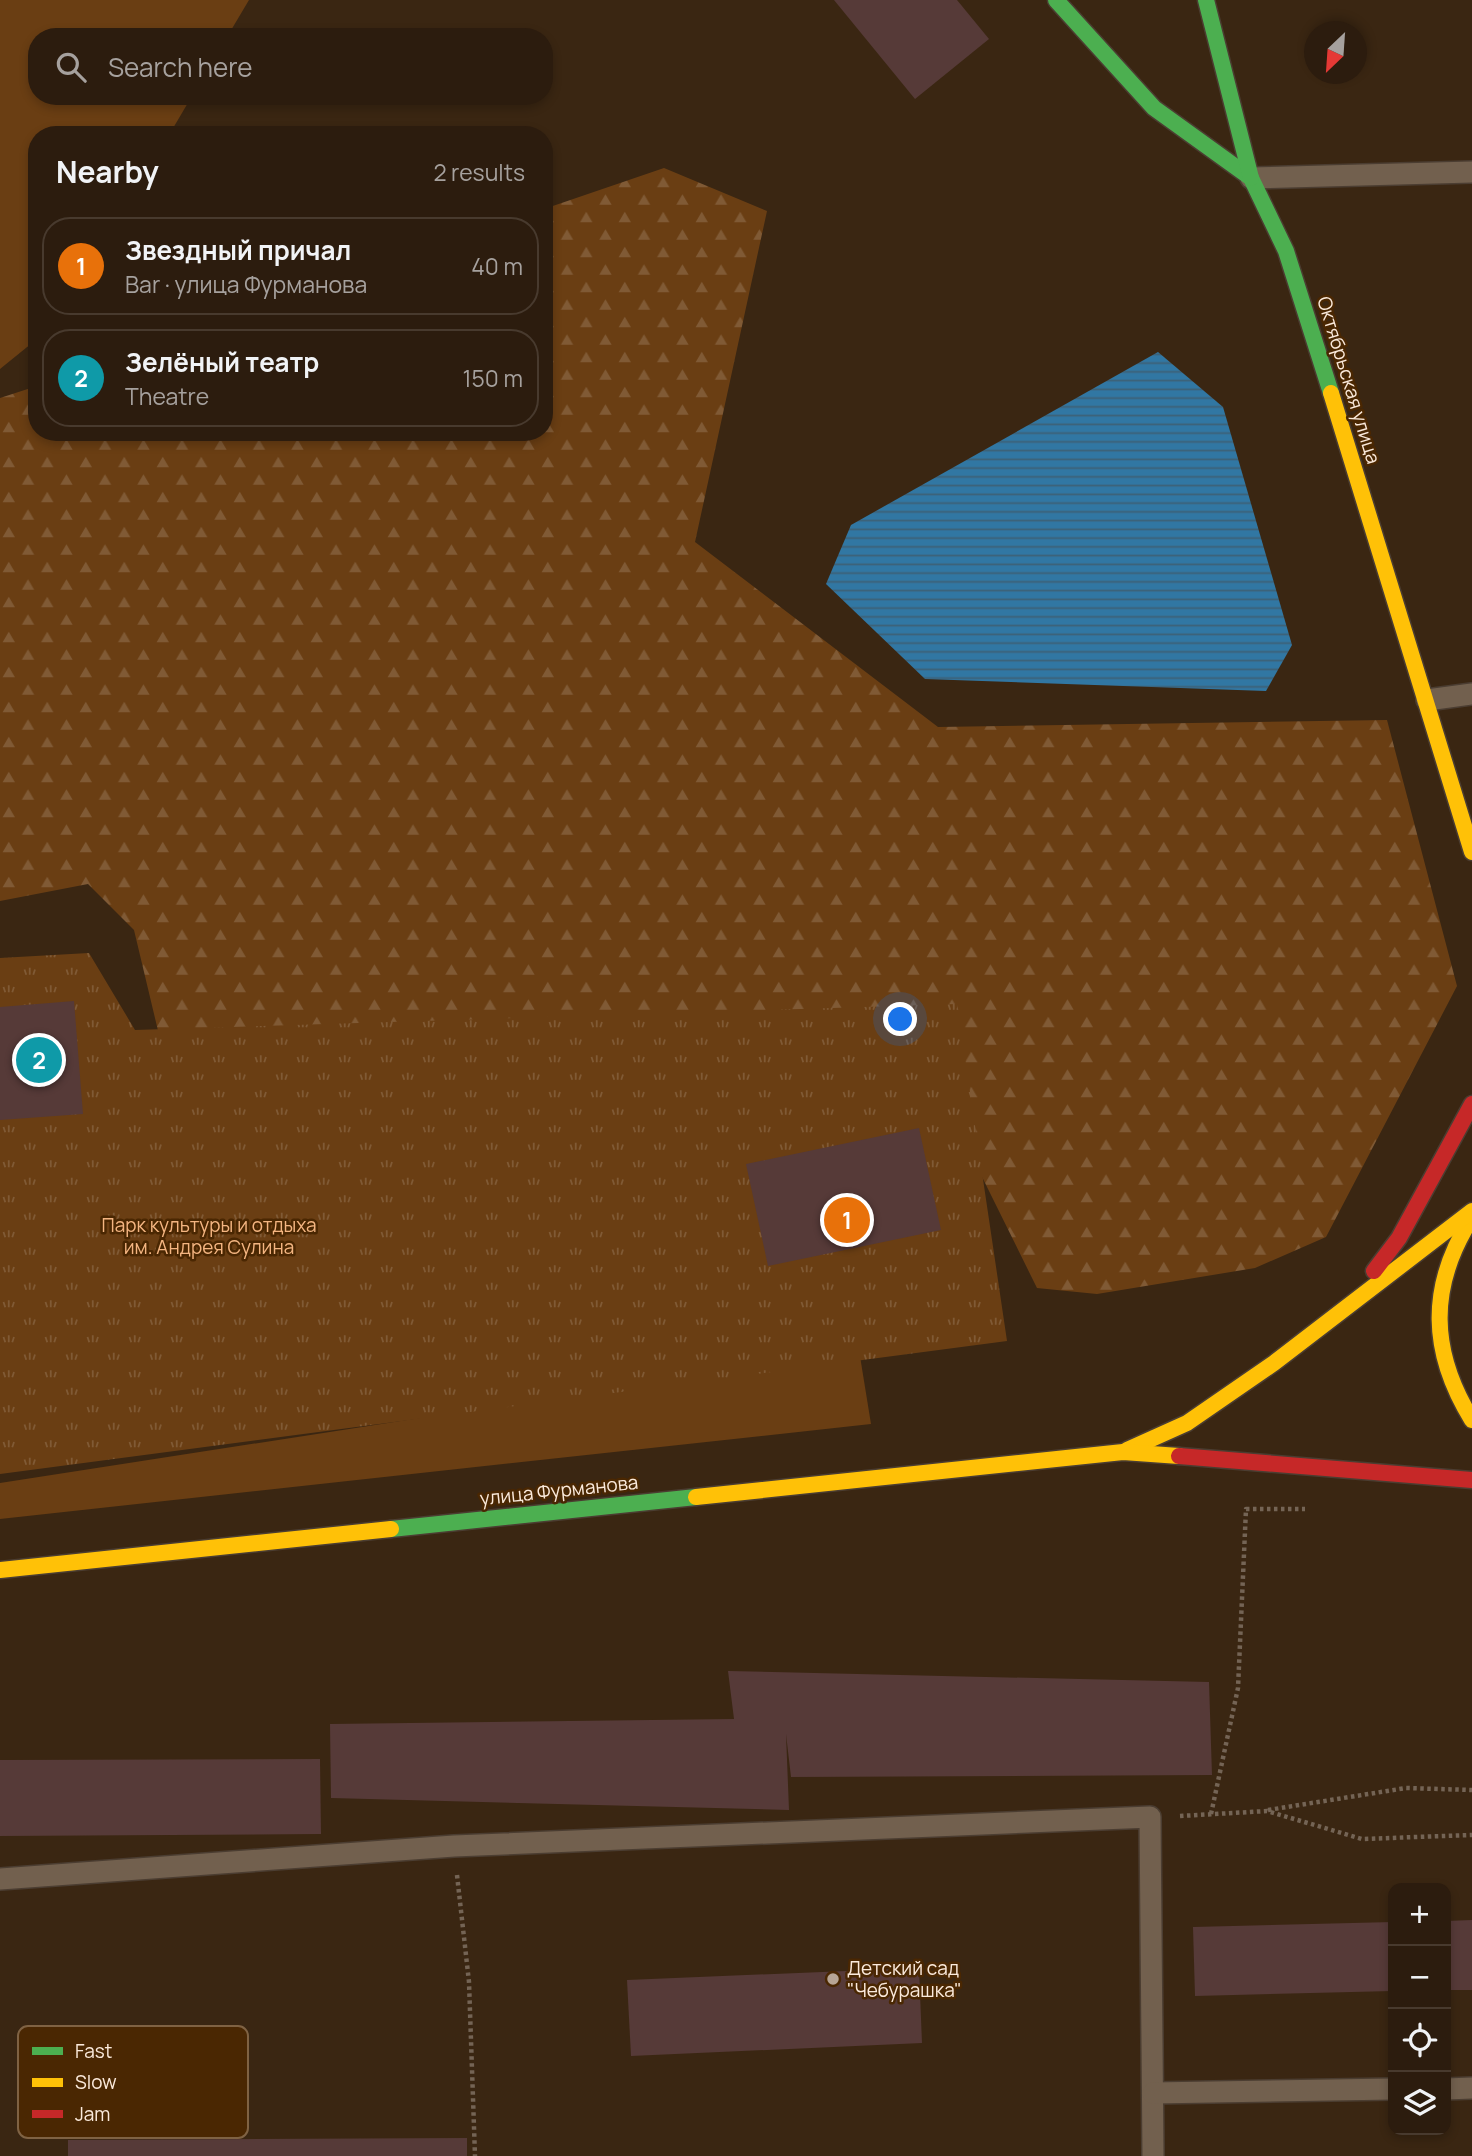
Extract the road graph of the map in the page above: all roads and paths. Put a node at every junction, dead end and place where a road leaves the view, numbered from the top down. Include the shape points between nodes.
1 (1056, 0) edge
2 (1206, 0) edge
3 (1472, 172) edge
4 (1251, 178) junction
5 (1472, 694) edge
6 (1427, 700) junction
7 (1472, 852) edge
8 (1472, 1104) edge
9 (1458, 1201) dead end
10 (1472, 1211) edge
11 (1472, 1218) edge
12 (1453, 1227) junction
13 (1444, 1276) junction
14 (1323, 1325) junction
15 (1472, 1420) edge
16 (1123, 1452) junction
17 (1472, 1480) edge
18 (1246, 1509) dead end
19 (0, 1570) edge
20 (1472, 1790) edge
21 (1267, 1811) junction
22 (1472, 1835) edge
23 (454, 1846) junction
24 (0, 1879) edge
25 (1472, 2088) edge
26 (1451, 2089) edge
27 (1388, 2090) edge
28 (1153, 2093) junction
29 (475, 2156) edge
30 (1153, 2156) edge

1 - 4 street, Октябрьская улица via 1154,108
2 - 4 street
3 - 4 lane
4 - 6 street, Октябрьская улица via 1286,251
5 - 6 lane
6 - 7 street, Октябрьская улица
8 - 14 street via 1399,1238 1366,1282
9 - 12 street
10 - 12 street
11 - 13 street
12 - 13 street
12 - 14 street
13 - 15 street via 1440,1343 1449,1378
14 - 16 street via 1187,1423
16 - 17 street
16 - 19 street, улица Фурманова
18 - 21 path via 1238,1688 1211,1814
20 - 21 path via 1406,1788
21 - 22 path via 1362,1839
23 - 24 lane
23 - 28 lane via 1150,1817
23 - 29 path via 469,1982
25 - 26 lane
27 - 28 lane
28 - 30 lane

